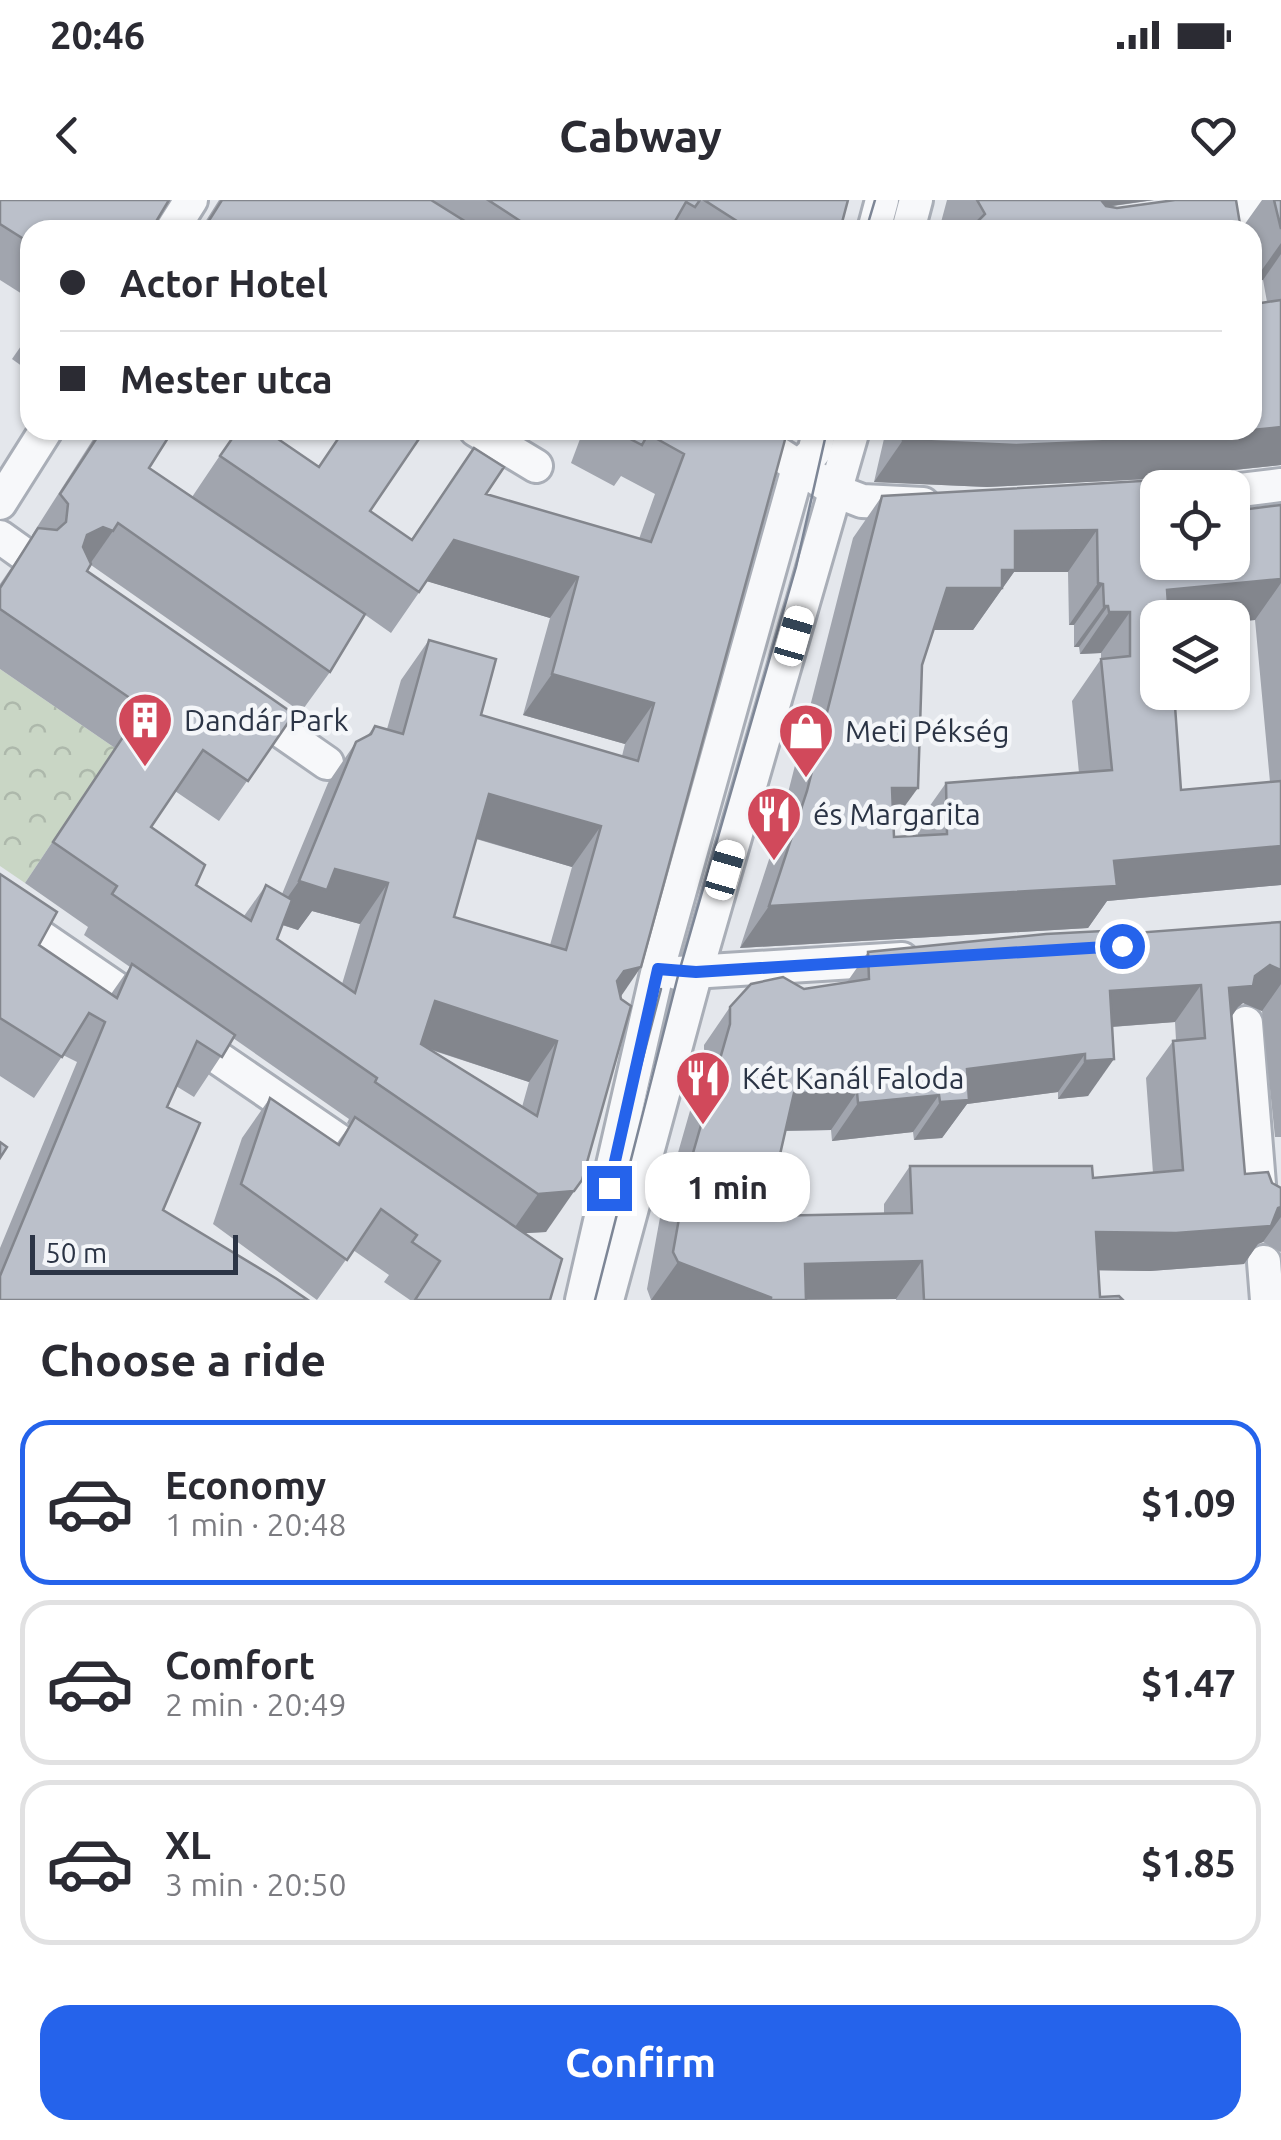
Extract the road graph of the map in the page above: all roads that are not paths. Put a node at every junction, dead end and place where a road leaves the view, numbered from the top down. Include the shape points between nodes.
1 (1281, 202) edge
2 (1163, 219) edge
3 (40, 440) edge
4 (493, 440) edge
5 (776, 440) edge
6 (850, 440) edge
7 (811, 450) edge
8 (536, 466) dead end
9 (1281, 485) edge
10 (1250, 489) edge
11 (836, 490) junction
12 (0, 503) edge
13 (951, 505) edge
14 (216, 687) edge
15 (327, 763) dead end
16 (0, 909) edge
17 (928, 958) edge
18 (658, 969) junction
19 (696, 972) junction
20 (1246, 1023) dead end
21 (608, 1027) edge
22 (646, 1039) junction
23 (404, 1185) edge
24 (1261, 1208) edge
25 (1264, 1262) edge
26 (582, 1300) edge
27 (607, 1300) edge
28 (1266, 1300) edge

1 - 2 street
3 - 12 street
4 - 8 street
5 - 7 street
6 - 11 street
7 - 11 street
7 - 18 street
9 - 10 street
11 - 13 street via 862,501
11 - 19 street
14 - 15 street
16 - 23 street
17 - 19 street
18 - 19 street
18 - 22 street
19 - 27 street
20 - 24 street
21 - 22 street
22 - 26 street
25 - 28 street

